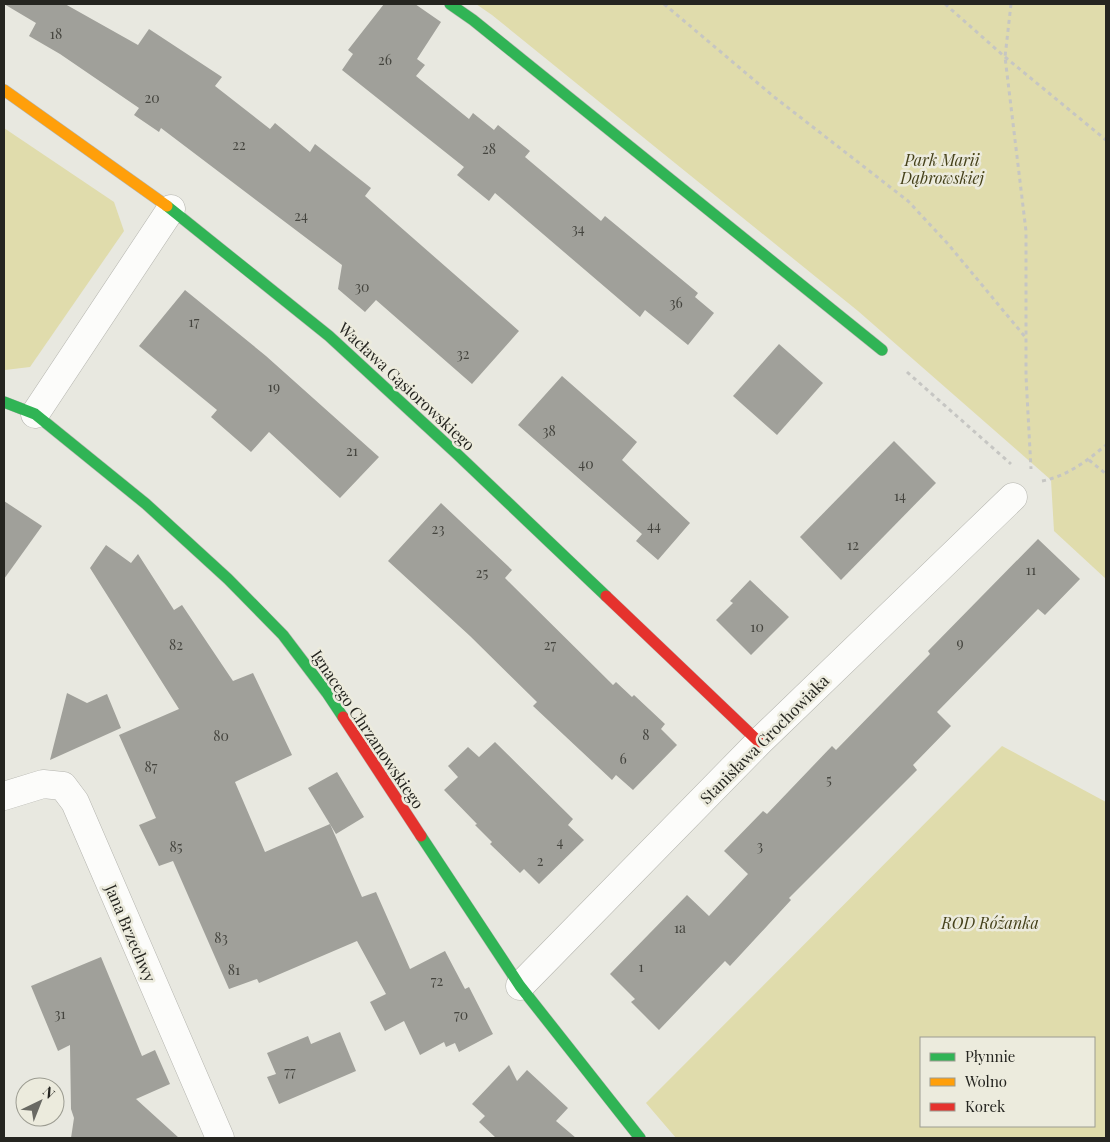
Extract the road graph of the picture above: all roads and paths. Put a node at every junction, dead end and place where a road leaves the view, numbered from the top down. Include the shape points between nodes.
1 (450, 4) edge
2 (664, 4) edge
3 (945, 4) edge
4 (1012, 4) edge
5 (1005, 58) junction
6 (4, 90) edge
7 (1106, 140) edge
8 (171, 209) junction
9 (1026, 338) junction
10 (882, 350) joint
11 (4, 402) edge
12 (35, 414) junction
13 (1106, 445) edge
14 (1088, 460) junction
15 (1106, 474) edge
16 (1022, 490) junction
17 (759, 742) junction
18 (4, 796) edge
19 (520, 986) junction
20 (220, 1138) edge
21 (640, 1138) edge

1 - 10 street
2 - 9 path via 780,101 908,200
3 - 5 path
4 - 5 path
5 - 7 path
5 - 9 path via 1026,231
6 - 8 street, Wacława Gąsiorowskiego
8 - 12 street
8 - 17 street, Wacława Gąsiorowskiego via 329,336
9 - 16 path
10 - 16 path
11 - 12 street, Ignacego Chrzanowskiego
12 - 19 street, Ignacego Chrzanowskiego via 146,504 283,634 327,693
13 - 14 path
14 - 15 path
14 - 16 path via 1056,478
16 - 17 street, Stanisława Grochowiaka
17 - 19 street, Stanisława Grochowiaka
18 - 20 street, Jana Brzechwy via 44,784 63,786 75,802
19 - 21 street, Ignacego Chrzanowskiego

